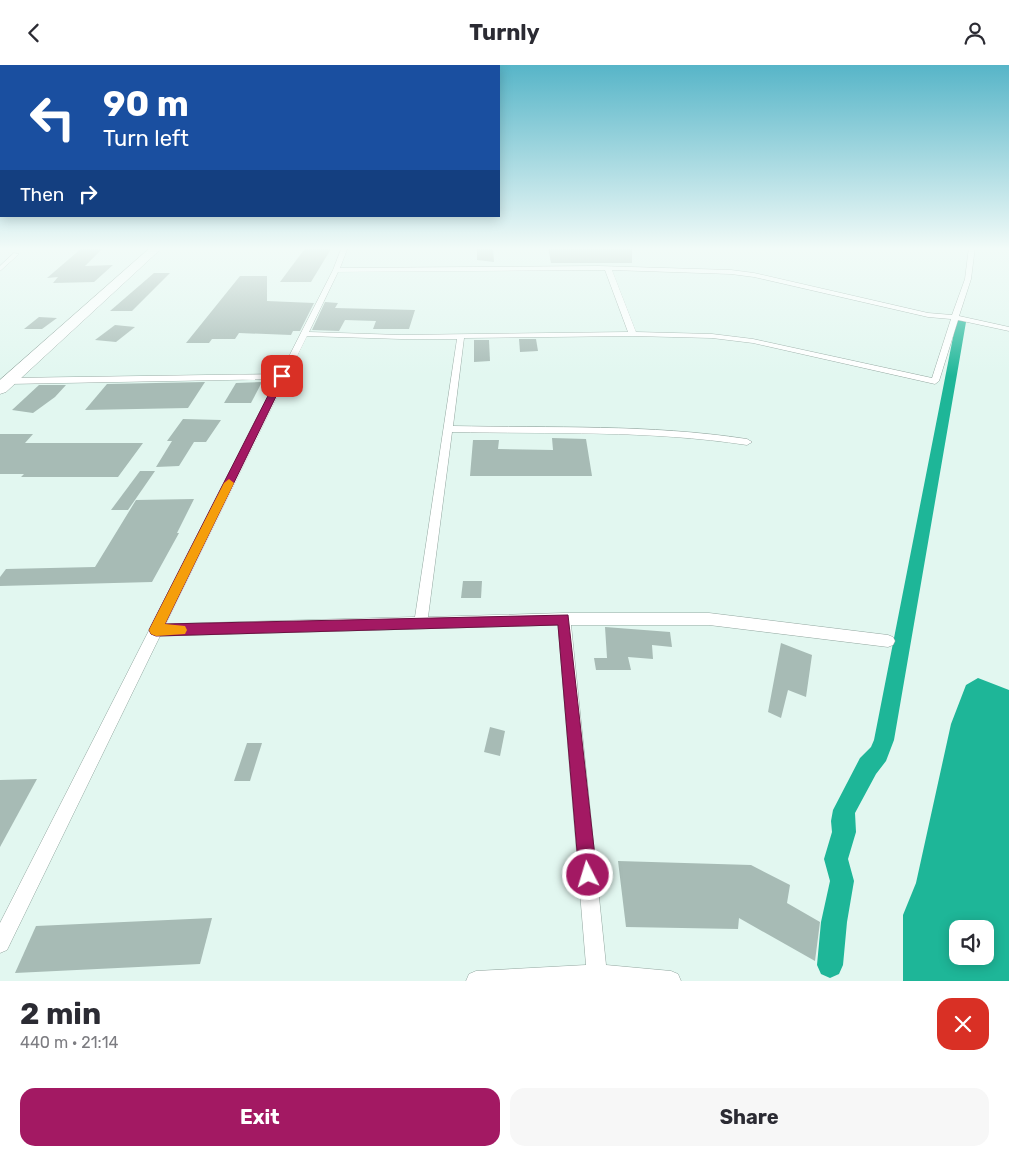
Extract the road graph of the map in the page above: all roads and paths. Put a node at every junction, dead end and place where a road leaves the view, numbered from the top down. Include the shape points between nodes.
1 (110, 290) edge
2 (326, 290) edge
3 (616, 290) edge
4 (818, 290) edge
5 (964, 290) edge
6 (955, 317) junction
7 (1009, 329) edge
8 (304, 334) junction
9 (633, 334) junction
10 (461, 336) junction
11 (282, 376) junction
12 (4, 385) edge
13 (448, 429) junction
14 (747, 442) dead end
15 (564, 619) junction
16 (421, 623) junction
17 (156, 630) junction
18 (888, 641) dead end
19 (0, 943) edge
20 (597, 973) junction
21 (476, 981) edge
22 (671, 981) edge

1 - 12 highway
2 - 8 street
3 - 9 street
4 - 6 street via 928,315
5 - 6 street
6 - 7 street
6 - 9 street via 935,381 753,341 712,336
8 - 10 street
8 - 11 street
9 - 10 street
10 - 13 street
11 - 12 street
11 - 17 street
13 - 14 street via 710,435
13 - 16 street
15 - 16 street
15 - 18 street via 709,619
15 - 20 street
16 - 17 street
17 - 19 street
20 - 21 street
20 - 22 street

